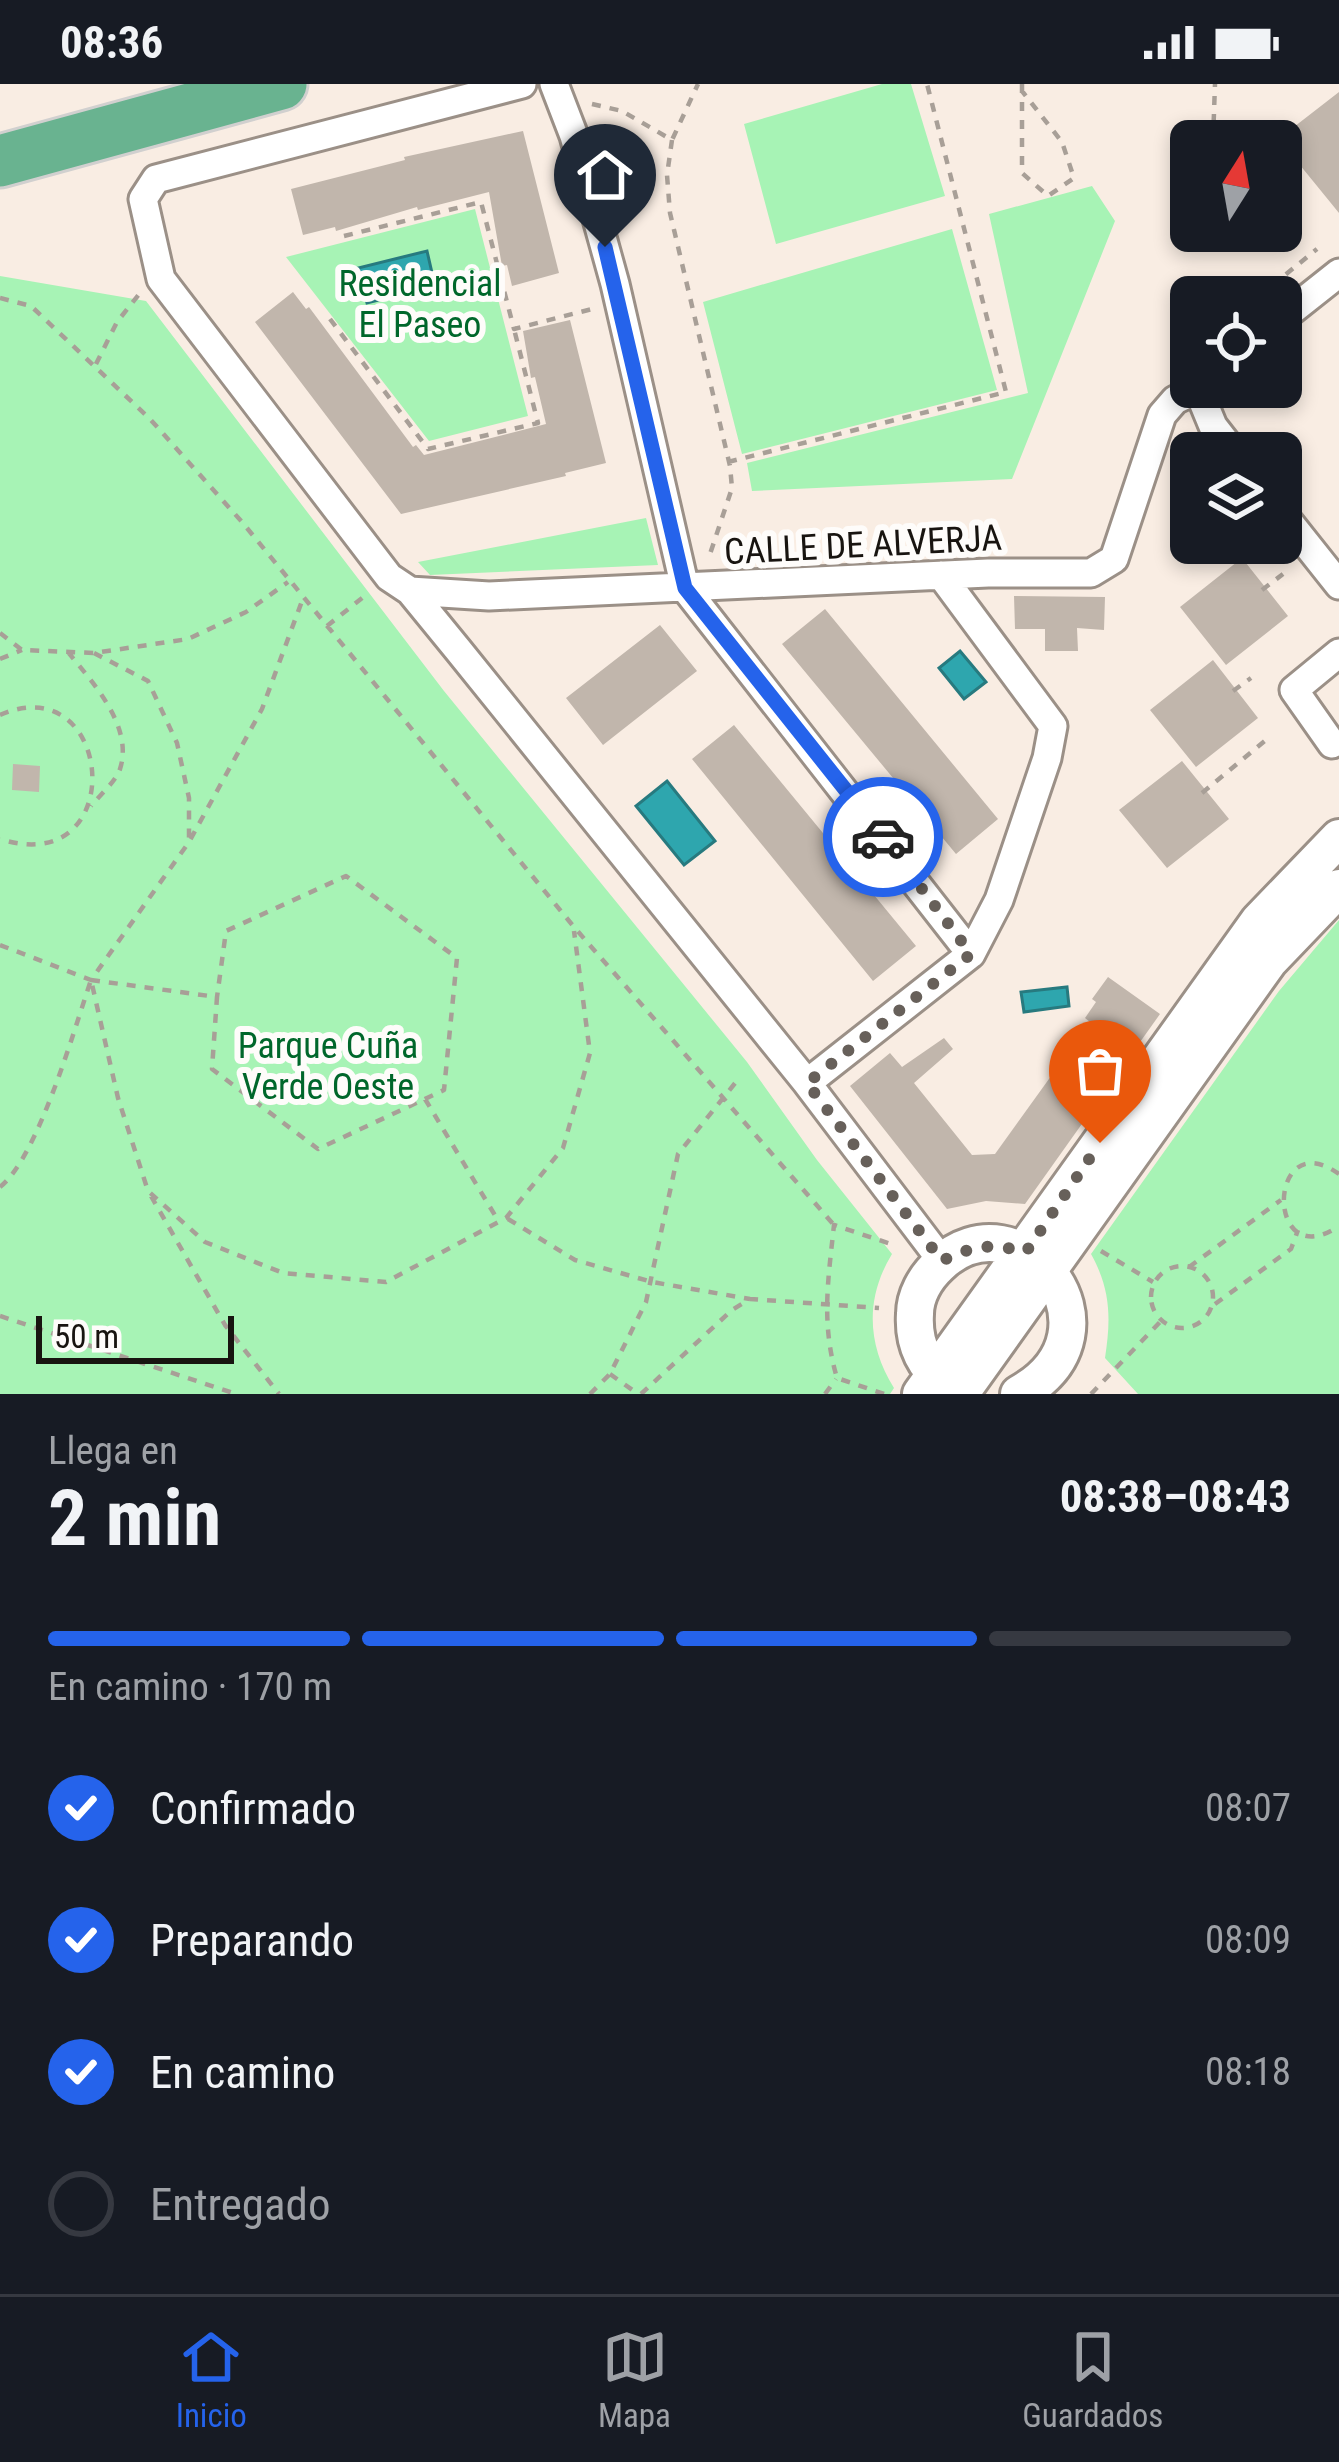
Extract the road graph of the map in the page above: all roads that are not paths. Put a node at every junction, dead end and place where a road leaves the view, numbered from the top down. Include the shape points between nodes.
1 (183, 84) edge
2 (281, 84) edge
3 (522, 84) edge
4 (554, 84) edge
5 (0, 133) edge
6 (0, 161) edge
7 (1339, 272) edge
8 (1302, 302) edge
9 (1170, 406) edge
10 (1302, 538) edge
11 (941, 575) junction
12 (1339, 585) edge
13 (685, 588) junction
14 (410, 591) junction
15 (1339, 652) edge
16 (1332, 744) dead end
17 (1339, 838) edge
18 (1339, 888) edge
19 (971, 954) junction
20 (807, 1083) junction
21 (942, 1261) junction
22 (1037, 1261) junction
23 (1040, 1389) edge
24 (949, 1390) edge

1 - 5 highway
2 - 6 highway
3 - 14 street via 156,179 143,199 161,280 389,577
4 - 13 street via 615,284
7 - 8 street
9 - 11 street, CALLE DE ALVERJA via 1114,559 1091,573
10 - 12 street
11 - 13 street, CALLE DE ALVERJA
11 - 19 street via 1053,726 999,900
13 - 14 street, CALLE DE ALVERJA
13 - 19 street
14 - 20 street
15 - 16 street via 1294,689
17 - 22 street via 1259,921
18 - 22 street via 1269,962
19 - 20 street
20 - 21 street
21 - 22 street via 998,1244
21 - 24 street via 915,1306 914,1334
22 - 23 street via 1064,1296 1069,1325
22 - 24 street

